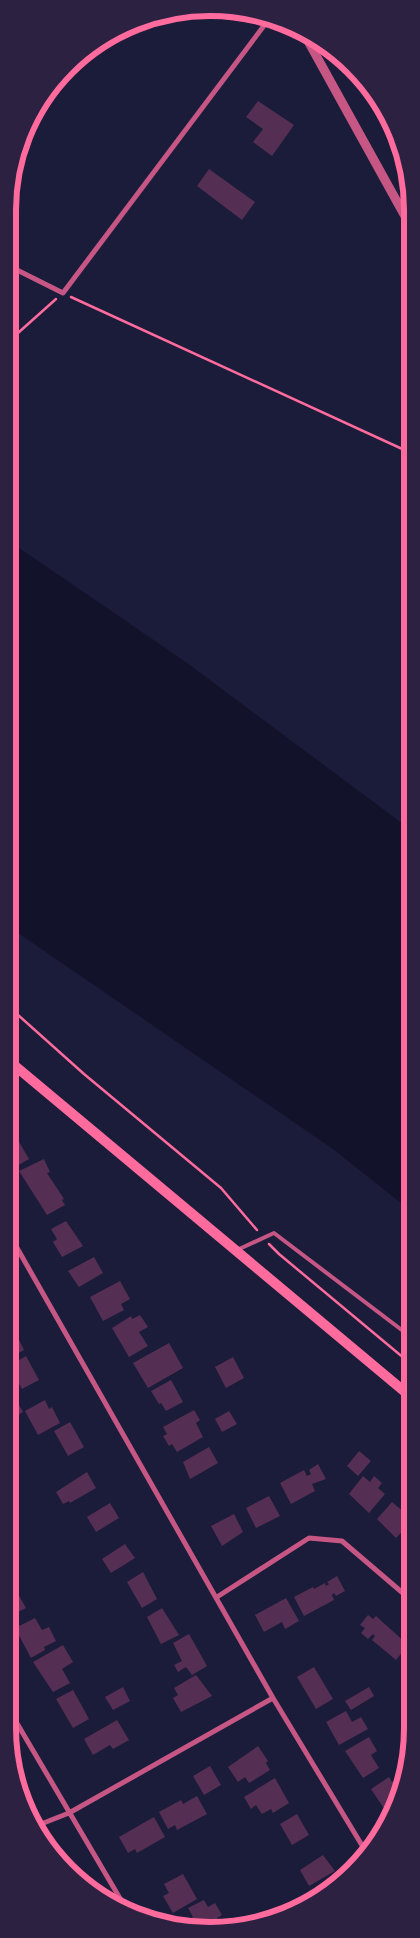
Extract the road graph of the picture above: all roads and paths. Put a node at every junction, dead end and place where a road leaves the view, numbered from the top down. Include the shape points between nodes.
1 (265, 25) edge
2 (310, 44) edge
3 (404, 214) edge
4 (16, 270) edge
5 (63, 293) junction
6 (16, 335) edge
7 (404, 450) edge
8 (16, 1013) edge
9 (16, 1067) edge
10 (264, 1238) junction
11 (16, 1246) edge
12 (238, 1250) junction
13 (404, 1332) edge
14 (404, 1358) edge
15 (404, 1391) edge
16 (404, 1594) edge
17 (217, 1597) junction
18 (273, 1698) junction
19 (16, 1722) edge
20 (69, 1813) junction
21 (41, 1824) edge
22 (363, 1847) edge
23 (121, 1900) edge

1 - 5 street
2 - 3 street
4 - 5 street
5 - 6 path
5 - 7 path
8 - 10 path via 221,1188
9 - 12 main road
10 - 12 lane
10 - 13 lane via 274,1233
10 - 14 path
11 - 17 street
12 - 15 main road
16 - 17 street via 342,1541 309,1538
17 - 18 street
18 - 20 street
18 - 22 street
19 - 20 street
20 - 21 street
20 - 23 street

